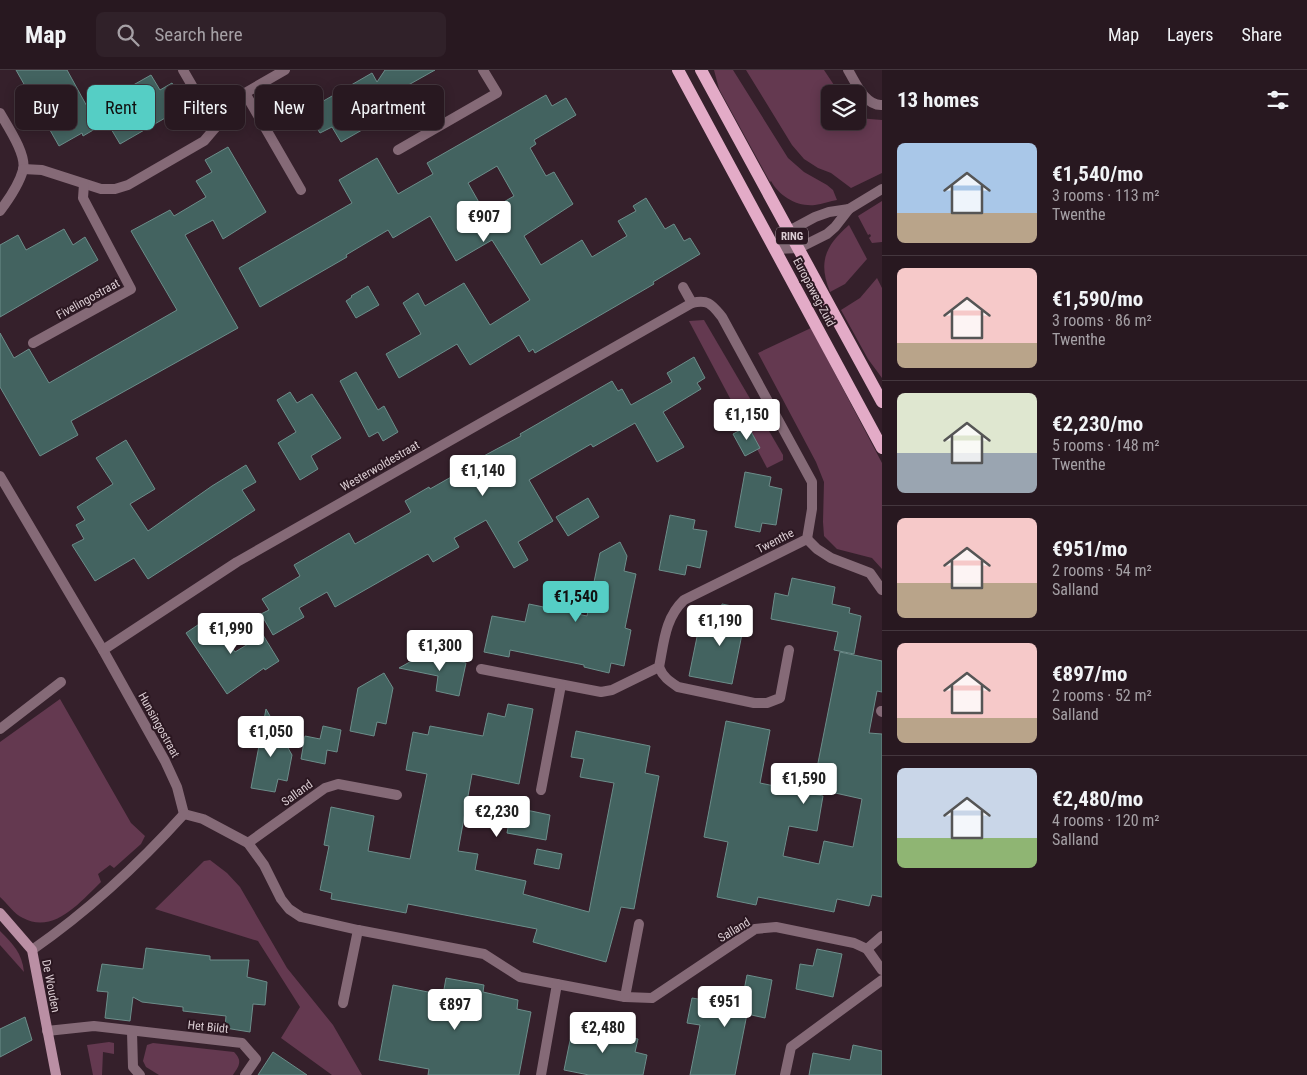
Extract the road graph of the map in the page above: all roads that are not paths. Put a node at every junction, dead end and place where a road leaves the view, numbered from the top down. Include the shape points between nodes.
1 (183, 70) edge
2 (285, 70) edge
3 (483, 70) edge
4 (678, 70) edge
5 (701, 70) edge
6 (848, 70) edge
7 (192, 85) edge
8 (245, 93) joint
9 (882, 106) edge
10 (0, 113) edge
11 (213, 130) edge
12 (398, 150) dead end
13 (24, 169) junction
14 (84, 184) junction
15 (882, 189) edge
16 (301, 190) dead end
17 (849, 209) junction
18 (0, 211) edge
19 (789, 231) junction
20 (799, 248) junction
21 (776, 249) junction
22 (683, 287) dead end
23 (692, 303) junction
24 (33, 343) dead end
25 (882, 402) edge
26 (882, 448) edge
27 (0, 476) edge
28 (807, 538) junction
29 (882, 590) edge
30 (103, 650) junction
31 (789, 650) dead end
32 (659, 667) junction
33 (481, 669) dead end
34 (61, 682) dead end
35 (562, 685) junction
36 (0, 729) edge
37 (542, 790) dead end
38 (397, 795) dead end
39 (184, 814) junction
40 (248, 843) junction
41 (0, 913) edge
42 (639, 924) dead end
43 (358, 930) junction
44 (882, 936) edge
45 (32, 950) junction
46 (867, 950) junction
47 (882, 970) edge
48 (882, 980) edge
49 (557, 984) junction
50 (625, 997) junction
51 (343, 1003) dead end
52 (47, 1031) junction
53 (132, 1032) junction
54 (56, 1075) edge
55 (140, 1075) edge
56 (245, 1075) edge
57 (541, 1075) edge
58 (785, 1075) edge

1 - 7 street
2 - 8 street
3 - 12 street via 496,93
4 - 21 main road, Europaweg-Zuid / RING
5 - 19 main road, Europaweg-Zuid / RING
6 - 9 street via 868,100
8 - 16 street
10 - 13 street via 20,150
11 - 14 street via 204,141 128,185 101,189
13 - 14 street via 42,170
13 - 18 street
14 - 24 street, Fivelingostraat via 83,198 131,289
15 - 17 street
17 - 19 street via 815,217
17 - 20 street via 835,227
19 - 20 main road, Europaweg-Zuid / RING
19 - 21 street
20 - 21 street
20 - 25 main road, Europaweg-Zuid / RING
21 - 26 main road, Europaweg-Zuid / RING
22 - 23 street
23 - 28 street, Twenthe via 710,303 722,317 812,482
23 - 30 street, Westerwoldestraat via 237,562
27 - 30 street, Hunsingostraat
28 - 29 street via 830,558 870,573
28 - 32 street, Twenthe via 684,600 669,620
30 - 39 street, Hunsingostraat via 165,761 177,787
31 - 32 street via 780,698 767,703 678,687 667,680
32 - 35 street via 602,692
33 - 35 street
34 - 36 street
35 - 37 street
38 - 40 street, Salland via 338,784 325,788
39 - 40 street, Salland via 202,819
39 - 45 street via 157,845 63,928
40 - 43 street, Salland via 289,910 301,917
41 - 45 street, De Wouden
42 - 50 street
43 - 49 street, Salland via 484,954 520,977
43 - 51 street
44 - 46 street
45 - 52 street, De Wouden
46 - 47 street
46 - 50 street, Salland via 854,943 776,927 755,929 652,998
48 - 58 street via 791,1047
49 - 50 street, Salland
49 - 57 street
52 - 53 street, Het Bildt via 94,1026
52 - 54 street, De Wouden
53 - 55 street via 133,1068
53 - 56 street, Het Bildt via 242,1043 256,1059

